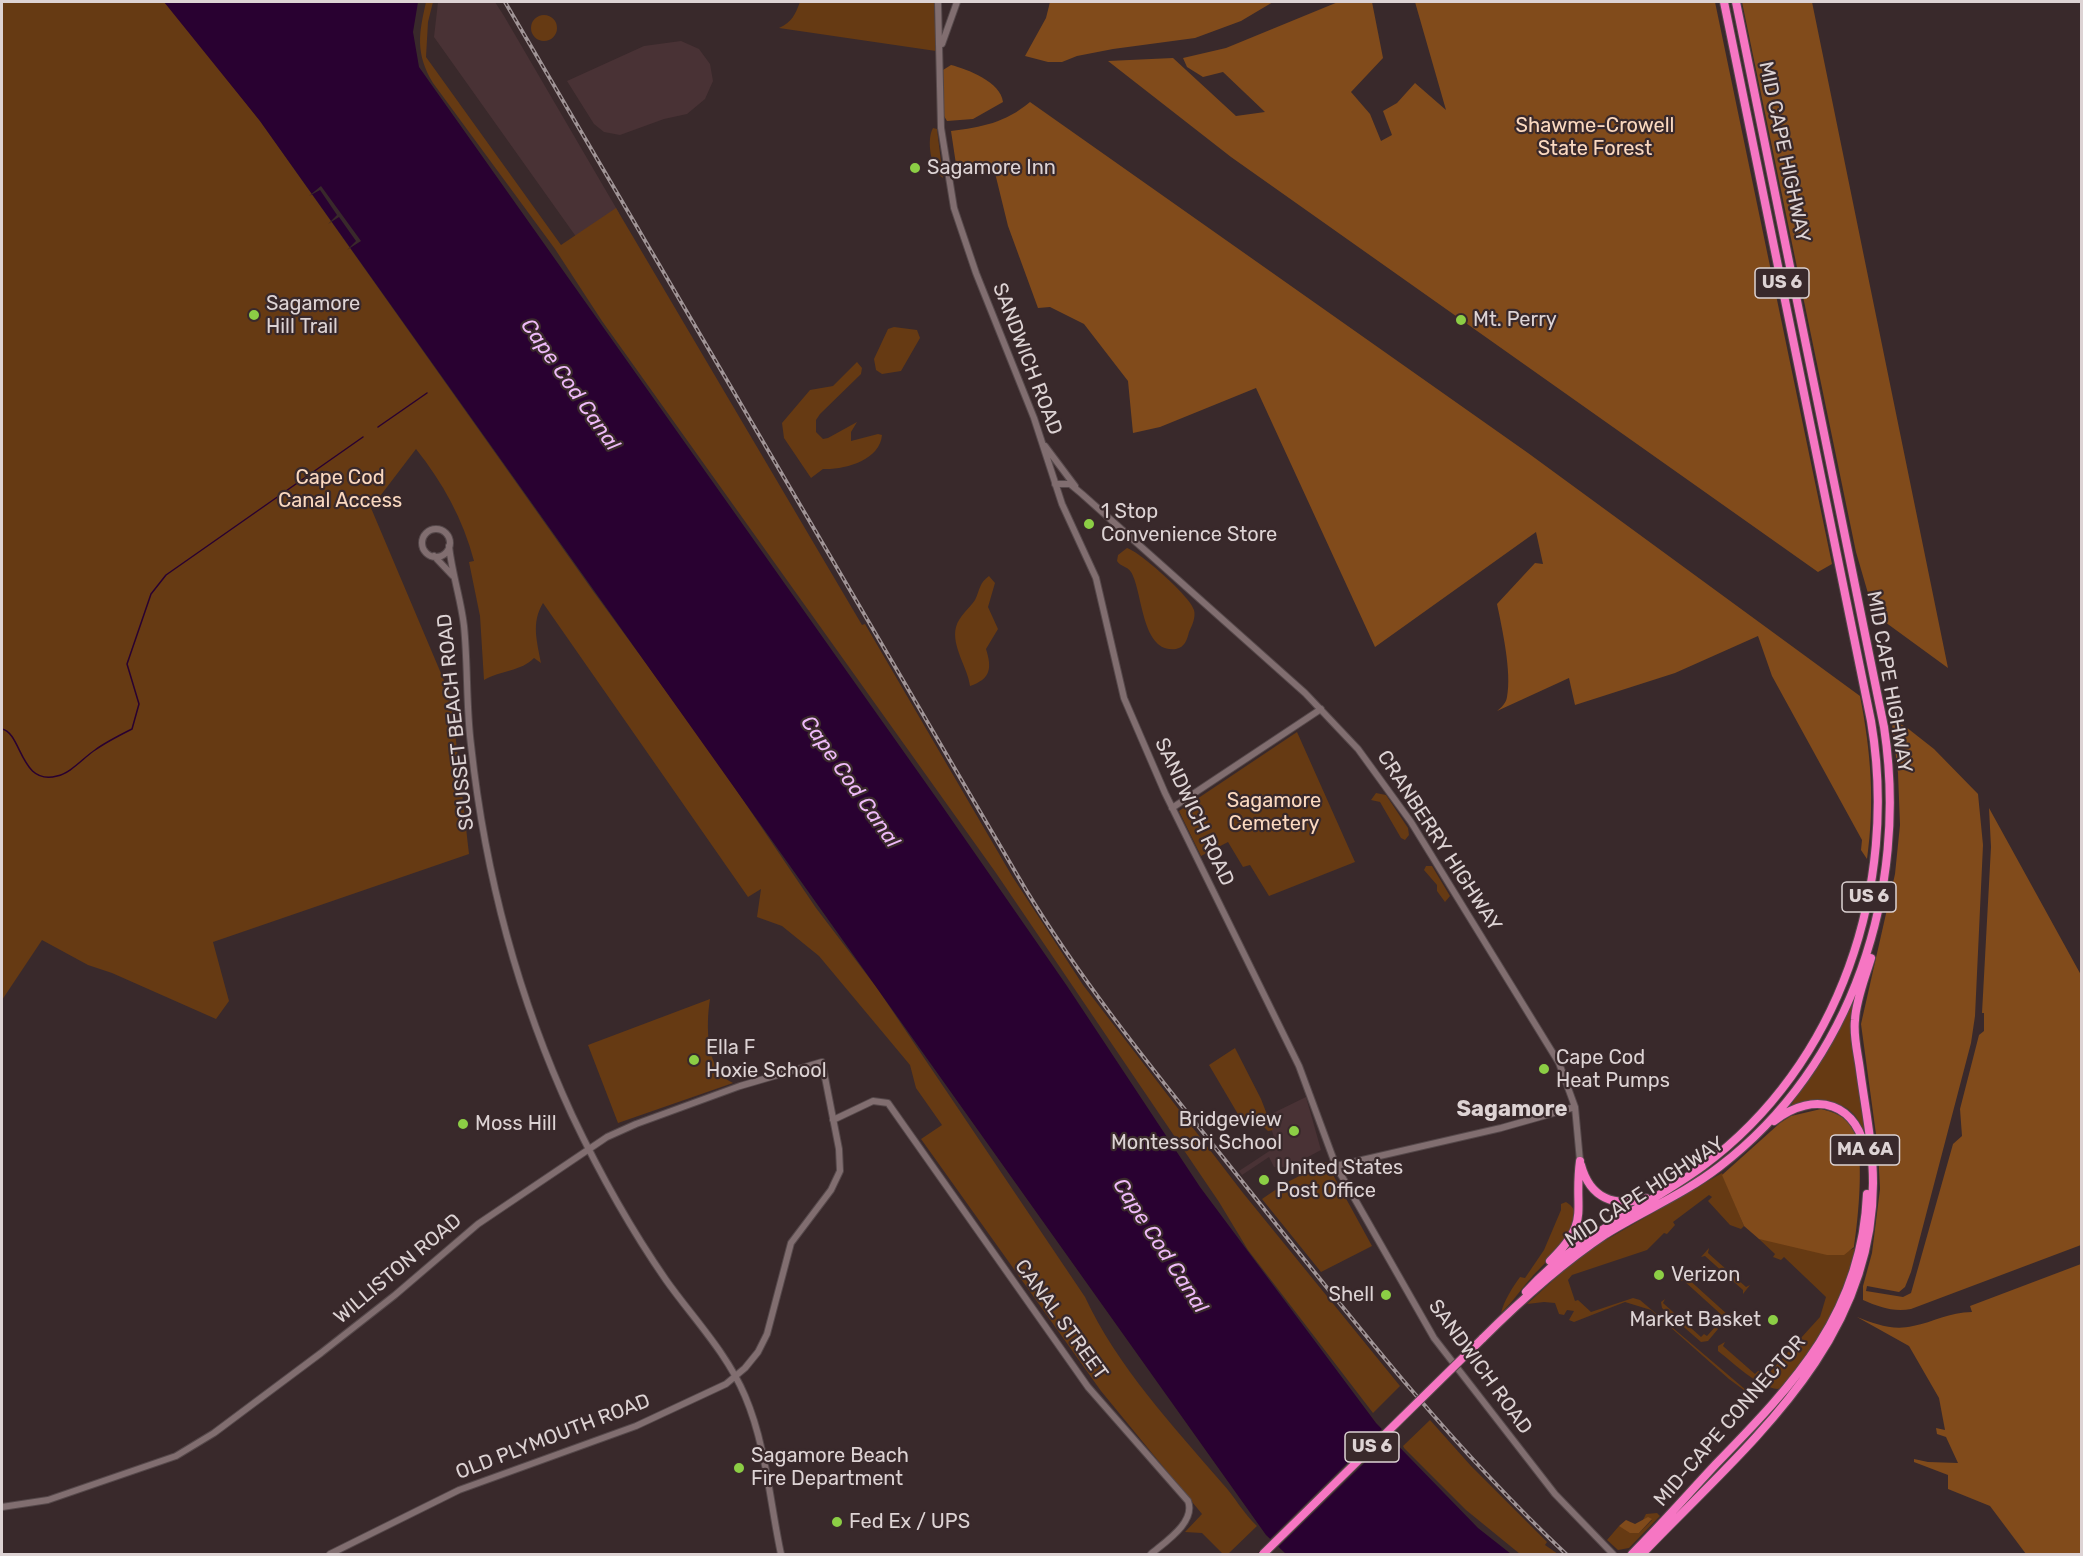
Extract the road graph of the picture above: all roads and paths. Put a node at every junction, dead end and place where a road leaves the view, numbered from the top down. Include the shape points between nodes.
1 (938, 2) edge
2 (957, 2) edge
3 (1724, 2) edge
4 (1736, 2) edge
5 (940, 50) junction
6 (1041, 438) junction
7 (1055, 484) junction
8 (1082, 494) junction
9 (449, 546) junction
10 (434, 556) junction
11 (455, 579) junction
12 (1321, 709) junction
13 (1172, 808) junction
14 (1882, 899) junction
15 (822, 1062) joint
16 (1575, 1107) junction
17 (833, 1120) junction
18 (1748, 1143) junction
19 (589, 1149) junction
20 (1580, 1161) junction
21 (1336, 1166) junction
22 (1659, 1195) junction
23 (1846, 1304) junction
24 (1500, 1321) junction
25 (736, 1376) junction
26 (1779, 1404) junction
27 (2, 1507) edge
28 (330, 1554) edge
29 (780, 1554) edge
30 (1151, 1554) edge
31 (1263, 1554) edge
32 (1613, 1554) edge
33 (1632, 1554) edge
34 (1642, 1554) edge

1 - 5 main road, SANDWICH ROAD
2 - 5 main road
3 - 22 highway, MID CAPE HIGHWAY / US 6 via 1869,712 1878,776 1878,830 1875,867 1859,939 1836,999 1814,1040 1784,1085 1747,1126 1706,1163
4 - 14 highway, MID CAPE HIGHWAY / US 6 via 1883,718 1891,810
5 - 6 main road, SANDWICH ROAD via 941,129 954,208
6 - 7 main road, SANDWICH ROAD
6 - 8 main road, CRANBERRY HIGHWAY
7 - 8 main road, CRANBERRY HIGHWAY via 1070,484
7 - 13 main road, SANDWICH ROAD via 1096,578 1120,687
8 - 12 main road, CRANBERRY HIGHWAY
9 - 10 main road via 445,553
9 - 10 main road via 445,533 429,531 423,546
9 - 11 main road, SCUSSET BEACH ROAD
10 - 11 main road
11 - 19 main road, SCUSSET BEACH ROAD via 464,622 476,789 498,908 537,1032
12 - 13 main road
12 - 16 main road, CRANBERRY HIGHWAY via 1370,764 1411,822 1554,1053
13 - 21 main road, SANDWICH ROAD via 1299,1066
14 - 18 highway, MID CAPE HIGHWAY / US 6 via 1866,956 1837,1024 1797,1087
14 - 23 highway via 1879,927 1854,1023 1873,1188 1865,1254
15 - 17 main road, OLD PLYMOUTH ROAD
15 - 19 main road, WILLISTON ROAD via 748,1083 646,1120
16 - 20 main road, CRANBERRY HIGHWAY
16 - 21 main road
17 - 25 main road, OLD PLYMOUTH ROAD via 840,1156 838,1178 795,1235 783,1265 767,1334 755,1356
17 - 30 main road, CANAL STREET via 873,1101 884,1101 891,1107 1088,1387 1188,1501 1188,1517
18 - 23 highway, MA 6A via 1786,1113 1812,1105 1841,1109 1858,1125 1866,1155 1866,1207
18 - 24 highway, MID CAPE HIGHWAY / US 6 via 1689,1188 1586,1248
19 - 25 main road, SCUSSET BEACH ROAD via 644,1245
19 - 27 main road, WILLISTON ROAD via 478,1224 321,1353 186,1451 48,1500
20 - 22 highway via 1590,1186 1608,1201 1626,1203
20 - 24 highway via 1575,1232
21 - 32 main road, SANDWICH ROAD via 1434,1338 1555,1494
22 - 24 highway, MID CAPE HIGHWAY / US 6 via 1580,1243
23 - 26 highway, MID-CAPE CONNECTOR via 1817,1363
24 - 31 highway, MID CAPE HIGHWAY / US 6, bridge
25 - 28 main road, OLD PLYMOUTH ROAD via 620,1433 459,1490
25 - 29 main road, SCUSSET BEACH ROAD via 758,1438
26 - 33 highway, MID-CAPE CONNECTOR
26 - 34 highway, MID-CAPE CONNECTOR

